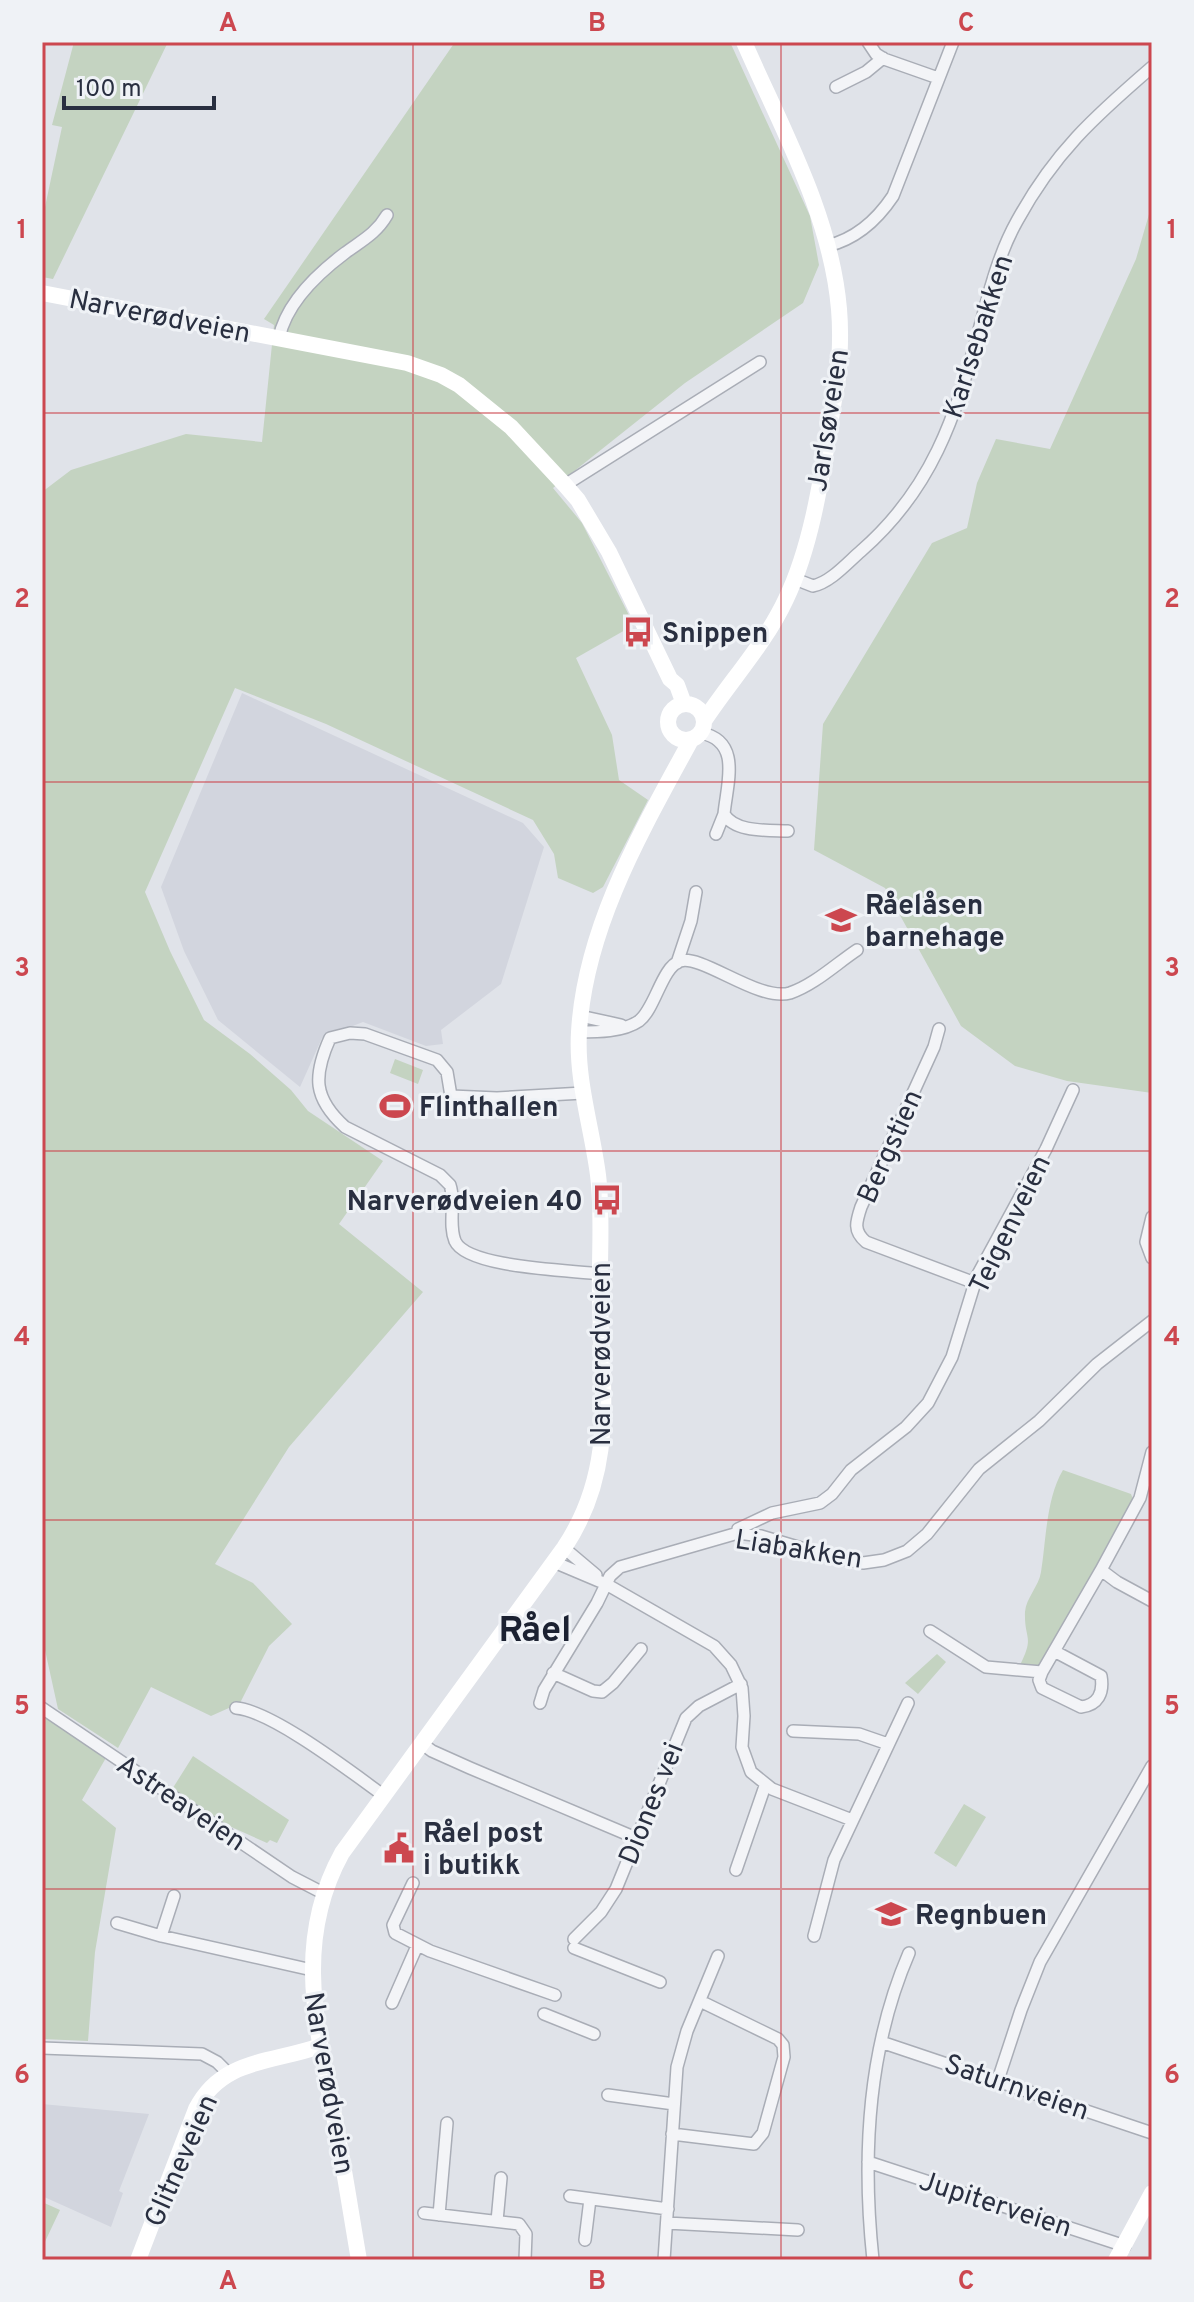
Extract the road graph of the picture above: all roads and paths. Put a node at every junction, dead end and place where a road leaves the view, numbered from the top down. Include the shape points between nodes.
1 (744, 42) edge
2 (868, 42) edge
3 (953, 42) edge
4 (883, 58) junction
5 (1152, 67) edge
6 (938, 78) junction
7 (836, 87) dead end
8 (387, 215) dead end
9 (827, 246) junction
10 (42, 293) edge
11 (279, 338) junction
12 (760, 362) dead end
13 (565, 485) junction
14 (795, 579) junction
15 (722, 694) junction
16 (684, 707) junction
17 (699, 731) junction
18 (674, 737) junction
19 (678, 765) junction
20 (724, 814) junction
21 (788, 831) dead end
22 (716, 834) dead end
23 (696, 892) dead end
24 (857, 950) dead end
25 (677, 963) junction
26 (580, 1024) junction
27 (939, 1029) dead end
28 (1073, 1090) dead end
29 (583, 1093) junction
30 (1152, 1217) edge
31 (1152, 1258) edge
32 (600, 1274) junction
33 (975, 1283) junction
34 (1152, 1321) edge
35 (1152, 1452) edge
36 (738, 1533) junction
37 (559, 1555) junction
38 (1101, 1570) junction
39 (606, 1584) junction
40 (1152, 1601) edge
41 (930, 1631) dead end
42 (641, 1649) dead end
43 (1054, 1651) junction
44 (1042, 1672) junction
45 (553, 1673) junction
46 (741, 1684) junction
47 (540, 1703) dead end
48 (908, 1703) dead end
49 (42, 1708) edge
50 (236, 1708) dead end
51 (793, 1731) dead end
52 (421, 1743) junction
53 (888, 1744) junction
54 (1152, 1766) edge
55 (765, 1786) junction
56 (383, 1795) junction
57 (852, 1820) junction
58 (636, 1838) junction
59 (736, 1870) dead end
60 (413, 1883) dead end
61 (323, 1893) junction
62 (174, 1896) dead end
63 (117, 1923) dead end
64 (161, 1936) junction
65 (814, 1936) dead end
66 (417, 1946) junction
67 (909, 1953) dead end
68 (718, 1956) dead end
69 (312, 1970) junction
70 (660, 1982) dead end
71 (555, 1995) dead end
72 (700, 2001) junction
73 (392, 2003) dead end
74 (544, 2014) dead end
75 (594, 2034) dead end
76 (881, 2042) junction
77 (320, 2046) junction
78 (42, 2048) edge
79 (280, 2059) junction
80 (323, 2064) junction
81 (227, 2072) junction
82 (998, 2080) junction
83 (608, 2095) dead end
84 (674, 2104) junction
85 (447, 2123) dead end
86 (1152, 2133) edge
87 (672, 2134) junction
88 (868, 2162) junction
89 (501, 2178) dead end
90 (1152, 2193) edge
91 (570, 2196) dead end
92 (590, 2199) junction
93 (668, 2209) junction
94 (424, 2213) dead end
95 (439, 2215) junction
96 (497, 2221) junction
97 (667, 2223) junction
98 (798, 2230) dead end
99 (585, 2240) dead end
100 (1120, 2253) edge
101 (138, 2260) edge
102 (359, 2260) edge
103 (525, 2260) edge
104 (664, 2260) edge
105 (873, 2260) edge

1 - 9 main road, Jarlsøveien via 808,187
2 - 4 street
3 - 6 street
4 - 6 street
4 - 7 street
5 - 14 street, Karlsebakken via 1061,152 1016,223 990,290 958,402 918,489 888,525 828,579 813,586
6 - 9 street via 902,176 881,214 854,235
8 - 11 street, Narverødveien via 370,237 334,262 295,303
9 - 14 main road, Jarlsøveien via 839,309 838,377
10 - 11 main road, Narverødveien
11 - 13 main road, Narverødveien via 407,363 441,375 492,410
12 - 13 street
13 - 16 main road, Narverødveien via 599,534
14 - 15 main road, Jarlsøveien via 760,646
15 - 16 main road, Jarlsøveien
15 - 17 main road, Jarlsøveien
16 - 17 main road, Narverødveien
16 - 18 main road, Narverødveien via 668,727
17 - 18 main road via 679,740
17 - 19 main road, Narverødveien
17 - 20 street, Narverødveien via 714,735 727,748
18 - 19 main road, Narverødveien
19 - 26 main road, Narverødveien via 614,894 586,982
20 - 21 street via 740,826
20 - 22 street, Narverødveien
23 - 25 street
24 - 25 street via 788,994 728,978 693,961
25 - 26 street via 637,1022
26 - 29 main road, Narverødveien
27 - 33 street, Bergstien via 856,1228 866,1242
28 - 33 street, Teigenveien
29 - 32 main road, Narverødveien via 600,1189
29 - 32 street via 451,1096 447,1072 437,1060 365,1034 330,1038 319,1066 326,1107 345,1127 450,1185 454,1235 465,1253 495,1263
30 - 31 street via 1146,1242
32 - 37 main road, Narverødveien via 599,1465 588,1505
33 - 36 street, Teigenveien via 948,1367 928,1403 906,1427 820,1503 772,1513
34 - 36 street, Liabakken via 979,1469 907,1551 863,1563
35 - 38 street via 1140,1498
36 - 39 street, Liabakken via 625,1564
37 - 39 street
37 - 52 main road, Narverødveien
38 - 40 street
38 - 43 street
39 - 45 street
39 - 46 street via 714,1646
41 - 44 street via 986,1667
42 - 45 street via 602,1692
43 - 44 street
43 - 44 street via 1099,1674 1101,1694 1081,1707 1042,1688
45 - 47 street
46 - 55 street via 743,1755
46 - 58 street, Diones vei via 686,1718
48 - 53 street
49 - 61 street, Astreaveien
50 - 56 street via 279,1725
51 - 53 street via 859,1734
52 - 56 main road, Narverødveien
52 - 58 street
53 - 57 street
54 - 82 street via 1040,1962
55 - 57 street
55 - 59 street
56 - 61 main road, Narverødveien via 342,1853
57 - 65 street via 827,1878
58 - 70 street, Diones vei via 616,1889 574,1943
60 - 66 street via 392,1929
61 - 69 main road, Narverødveien
62 - 64 street
63 - 64 street
64 - 69 street
66 - 71 street
66 - 73 street
67 - 76 street
68 - 72 street
69 - 77 main road, Narverødveien
72 - 84 street via 680,2050
72 - 87 street via 778,2039 784,2057 763,2133 754,2144
74 - 75 street
76 - 82 street, Saturnveien
76 - 88 street via 871,2097
77 - 79 main road, Glitneveien
77 - 80 main road, Narverødveien
78 - 81 street via 202,2054
79 - 80 main road, Glitneveien
79 - 81 main road, Glitneveien
80 - 102 main road, Narverødveien via 356,2208
81 - 101 main road, Glitneveien via 196,2109
82 - 86 street, Saturnveien
83 - 84 street
84 - 87 street
85 - 95 street
87 - 93 street
88 - 100 street, Jupiterveien
88 - 105 street
89 - 96 street
90 - 100 main road
91 - 92 street
92 - 93 street
92 - 99 street
93 - 97 street
94 - 95 street
95 - 96 street
96 - 103 street via 524,2229
97 - 98 street
97 - 104 street

